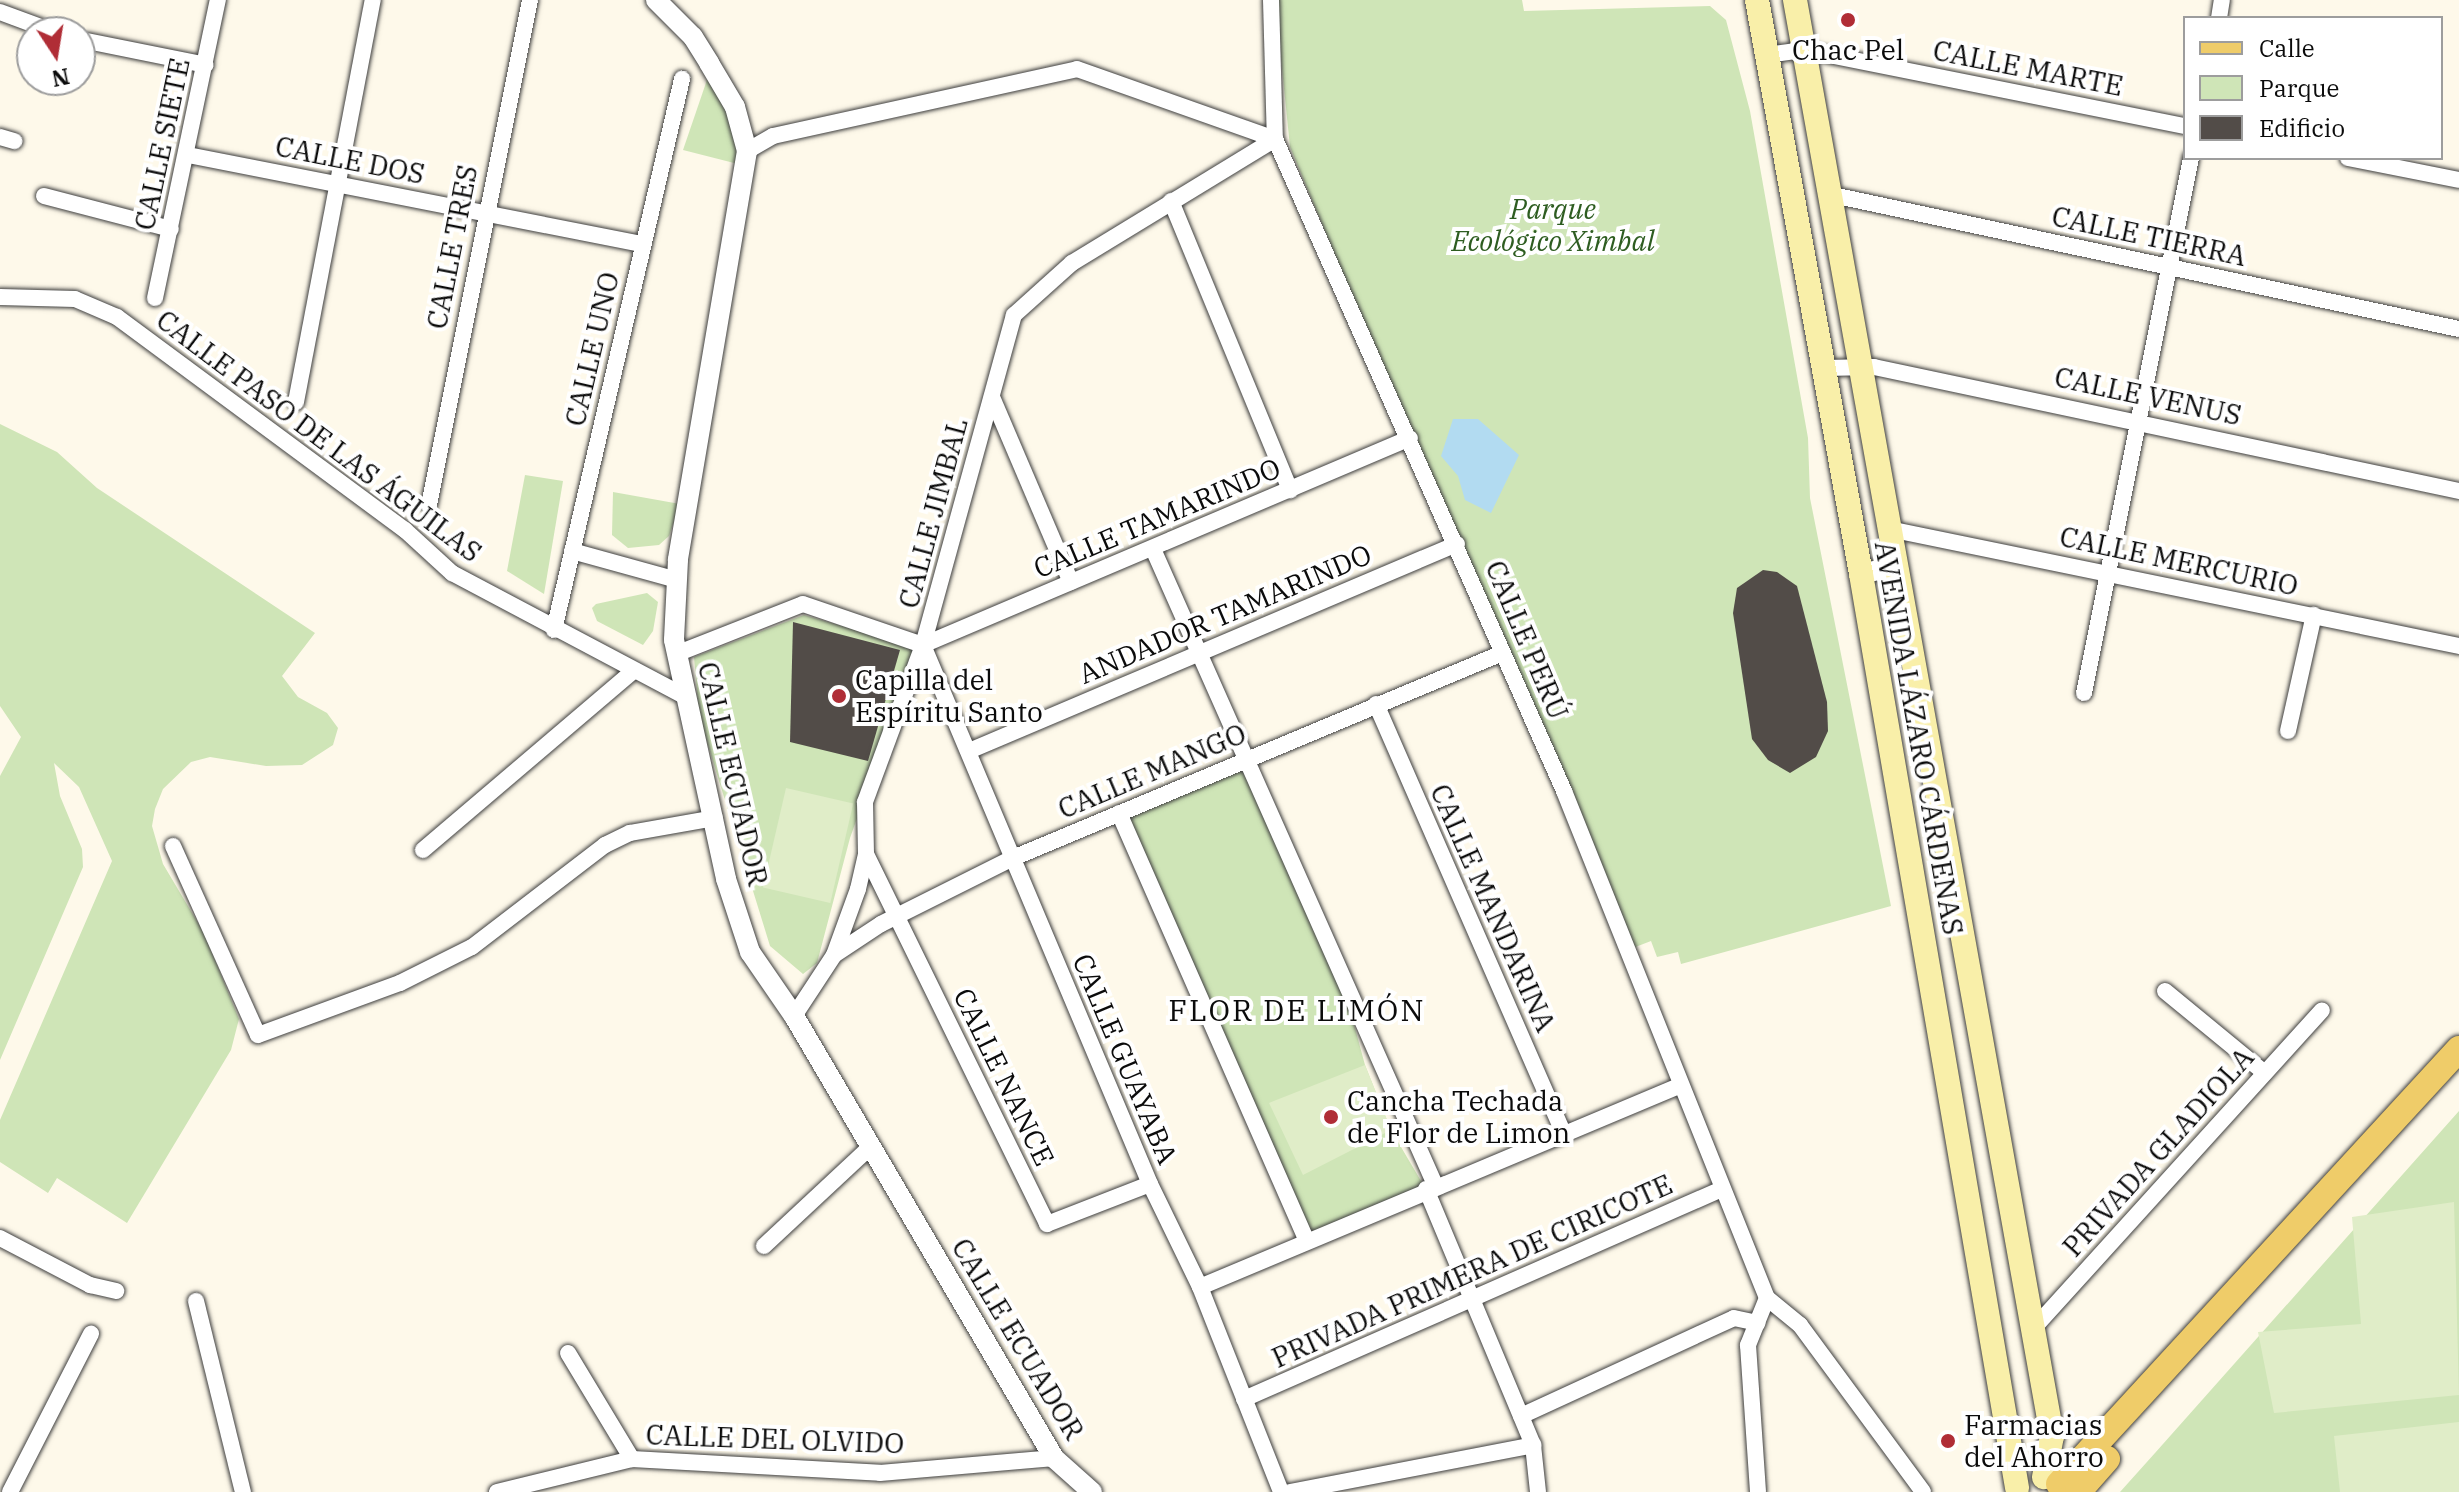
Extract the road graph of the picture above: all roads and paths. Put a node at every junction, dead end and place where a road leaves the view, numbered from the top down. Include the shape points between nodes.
1 (218, 0) edge
2 (373, 0) edge
3 (530, 0) edge
4 (1271, 0) edge
5 (1757, 0) edge
6 (1795, 0) edge
7 (662, 2) edge
8 (96, 43) edge
9 (1804, 50) junction
10 (1767, 55) junction
11 (206, 65) junction
12 (682, 79) dead end
13 (2183, 126) edge
14 (1275, 139) junction
15 (747, 151) junction
16 (188, 155) junction
17 (2191, 160) edge
18 (2358, 160) edge
19 (2459, 180) edge
20 (334, 183) junction
21 (1828, 194) junction
22 (44, 196) dead end
23 (1171, 201) junction
24 (484, 212) junction
25 (171, 229) junction
26 (643, 244) junction
27 (2169, 267) junction
28 (0, 297) edge
29 (155, 298) dead end
30 (2459, 329) edge
31 (1824, 368) junction
32 (1860, 368) junction
33 (992, 397) junction
34 (296, 402) dead end
35 (2138, 420) junction
36 (1410, 438) junction
37 (1290, 490) junction
38 (2459, 491) edge
39 (429, 505) dead end
40 (1889, 529) junction
41 (1457, 544) junction
42 (1153, 549) junction
43 (572, 551) junction
44 (1895, 566) junction
45 (2108, 572) junction
46 (1861, 574) junction
47 (677, 580) junction
48 (1071, 582) junction
49 (2314, 615) junction
50 (554, 630) junction
51 (923, 645) junction
52 (2459, 646) edge
53 (676, 654) junction
54 (1199, 654) junction
55 (1500, 654) junction
56 (633, 671) junction
57 (2084, 693) dead end
58 (684, 696) junction
59 (1376, 704) junction
60 (2288, 731) dead end
61 (969, 751) junction
62 (1245, 760) junction
63 (1119, 813) junction
64 (715, 818) junction
65 (173, 846) dead end
66 (423, 850) dead end
67 (866, 854) junction
68 (1013, 858) junction
69 (897, 917) junction
70 (834, 955) junction
71 (2165, 991) dead end
72 (2322, 1010) dead end
73 (794, 1016) junction
74 (2459, 1049) edge
75 (2265, 1073) junction
76 (2459, 1076) edge
77 (1679, 1086) junction
78 (1563, 1133) junction
79 (870, 1147) junction
80 (1150, 1184) junction
81 (1431, 1188) junction
82 (1722, 1189) junction
83 (0, 1238) edge
84 (1307, 1241) junction
85 (764, 1246) dead end
86 (1200, 1287) junction
87 (116, 1291) dead end
88 (1767, 1298) junction
89 (196, 1301) dead end
90 (1473, 1301) junction
91 (1757, 1323) junction
92 (2033, 1329) junction
93 (91, 1334) dead end
94 (568, 1353) dead end
95 (1244, 1399) junction
96 (1521, 1416) junction
97 (1533, 1445) junction
98 (1054, 1458) junction
99 (632, 1459) junction
100 (880, 1473) junction
101 (2061, 1486) edge
102 (528, 1488) edge
103 (2016, 1490) edge
104 (10, 1492) edge
105 (243, 1492) edge
106 (497, 1492) edge
107 (877, 1492) edge
108 (1092, 1492) edge
109 (1281, 1492) edge
110 (1290, 1492) edge
111 (1538, 1492) edge
112 (1758, 1492) edge
113 (1923, 1492) edge

1 - 11 street, CALLE SIETE
2 - 20 street
3 - 24 street, CALLE TRES
4 - 14 street, CALLE PERÚ
5 - 10 main road, AVENIDA LÁZARO CÁRDENAS
6 - 9 main road, AVENIDA LÁZARO CÁRDENAS
7 - 15 street, CALLE ECUADOR via 693,37 735,107
8 - 11 street
9 - 10 street, CALLE MARTE
9 - 13 street, CALLE MARTE
9 - 21 main road, AVENIDA LÁZARO CÁRDENAS
10 - 31 main road, AVENIDA LÁZARO CÁRDENAS
11 - 16 street, CALLE SIETE
12 - 26 street, CALLE UNO
14 - 15 street via 1077,69 773,136
14 - 23 street, CALLE JIMBAL
14 - 36 street, CALLE PERÚ
15 - 47 street, CALLE ECUADOR
16 - 20 street, CALLE DOS
16 - 25 street, CALLE SIETE
17 - 27 street
18 - 19 street
20 - 24 street, CALLE DOS
20 - 34 street
21 - 27 street, CALLE TIERRA
21 - 32 main road, AVENIDA LÁZARO CÁRDENAS
22 - 25 street
23 - 33 street, CALLE JIMBAL via 1072,263 1014,315
23 - 37 street
24 - 26 street, CALLE DOS
24 - 39 street, CALLE TRES
25 - 29 street, CALLE SIETE
26 - 43 street, CALLE UNO
27 - 30 street, CALLE TIERRA
27 - 35 street
28 - 50 street, CALLE PASO DE LAS ÁGUILAS via 75,299 117,317 329,472 452,573
31 - 32 street, CALLE VENUS
31 - 46 main road, AVENIDA LÁZARO CÁRDENAS
32 - 35 street, CALLE VENUS
32 - 40 main road, AVENIDA LÁZARO CÁRDENAS
33 - 48 street
33 - 51 street, CALLE JIMBAL
35 - 38 street, CALLE VENUS
35 - 45 street
36 - 37 street, CALLE TAMARINDO
36 - 41 street, CALLE PERÚ
37 - 42 street, CALLE TAMARINDO
40 - 44 main road, AVENIDA LÁZARO CÁRDENAS
40 - 45 street, CALLE MERCURIO
41 - 54 street, ANDADOR TAMARINDO
41 - 55 street, CALLE PERÚ
42 - 48 street, CALLE TAMARINDO
42 - 54 street
43 - 47 street
43 - 50 street, CALLE UNO
44 - 46 street
44 - 92 main road, AVENIDA LÁZARO CÁRDENAS
45 - 49 street, CALLE MERCURIO
45 - 57 street
46 - 103 main road, AVENIDA LÁZARO CÁRDENAS
47 - 53 street, CALLE ECUADOR
48 - 51 street, CALLE TAMARINDO
49 - 52 street, CALLE MERCURIO
49 - 60 street
50 - 56 street, CALLE PASO DE LAS ÁGUILAS
51 - 53 street via 803,604
51 - 61 street, CALLE GUAYABA
51 - 67 street, CALLE JIMBAL via 865,802
53 - 58 street, CALLE ECUADOR
54 - 61 street, ANDADOR TAMARINDO
54 - 62 street
55 - 59 street, CALLE MANGO
55 - 77 street, CALLE PERÚ via 1564,791
56 - 58 street, CALLE PASO DE LAS ÁGUILAS
56 - 66 street
58 - 64 street, CALLE ECUADOR
59 - 62 street, CALLE MANGO
59 - 78 street, CALLE MANDARINA
61 - 68 street, CALLE GUAYABA
62 - 63 street, CALLE MANGO
62 - 81 street
63 - 68 street, CALLE MANGO
63 - 84 street
64 - 65 street via 630,833 605,845 472,947 400,983 258,1035
64 - 73 street, CALLE ECUADOR via 726,879 750,952
67 - 69 street, CALLE NANCE
67 - 70 street, CALLE JIMBAL
68 - 69 street, CALLE MANGO
68 - 80 street, CALLE GUAYABA
69 - 70 street, CALLE MANGO
69 - 80 street, CALLE NANCE via 1047,1224
70 - 73 street, CALLE JIMBAL
71 - 75 street
72 - 75 street, PRIVADA GLADIOLA
73 - 79 street, CALLE ECUADOR
74 - 101 main road
75 - 92 street, PRIVADA GLADIOLA
76 - 101 main road
77 - 78 street
77 - 82 street, CALLE PERÚ
78 - 81 street
79 - 85 street
79 - 98 street, CALLE ECUADOR
80 - 86 street, CALLE GUAYABA
81 - 84 street
81 - 90 street
82 - 88 street, CALLE PERÚ
82 - 90 street, PRIVADA PRIMERA DE CIRICOTE
83 - 87 street via 90,1285
84 - 86 street
86 - 95 street, CALLE GUAYABA
88 - 91 street
88 - 113 street, CALLE PERÚ via 1800,1325
89 - 105 street
90 - 95 street, PRIVADA PRIMERA DE CIRICOTE
90 - 96 street
91 - 96 street via 1734,1318
91 - 112 street via 1748,1345
92 - 101 main road, AVENIDA LÁZARO CÁRDENAS
93 - 104 street
94 - 99 street
95 - 109 street, CALLE GUAYABA
96 - 97 street
97 - 110 street
97 - 111 street
98 - 100 street, CALLE DEL OLVIDO
98 - 108 street, CALLE ECUADOR
99 - 100 street, CALLE DEL OLVIDO
99 - 102 street, CALLE DEL OLVIDO
100 - 107 street
101 - 103 main road via 2031,1477
102 - 106 street, CALLE DEL OLVIDO

